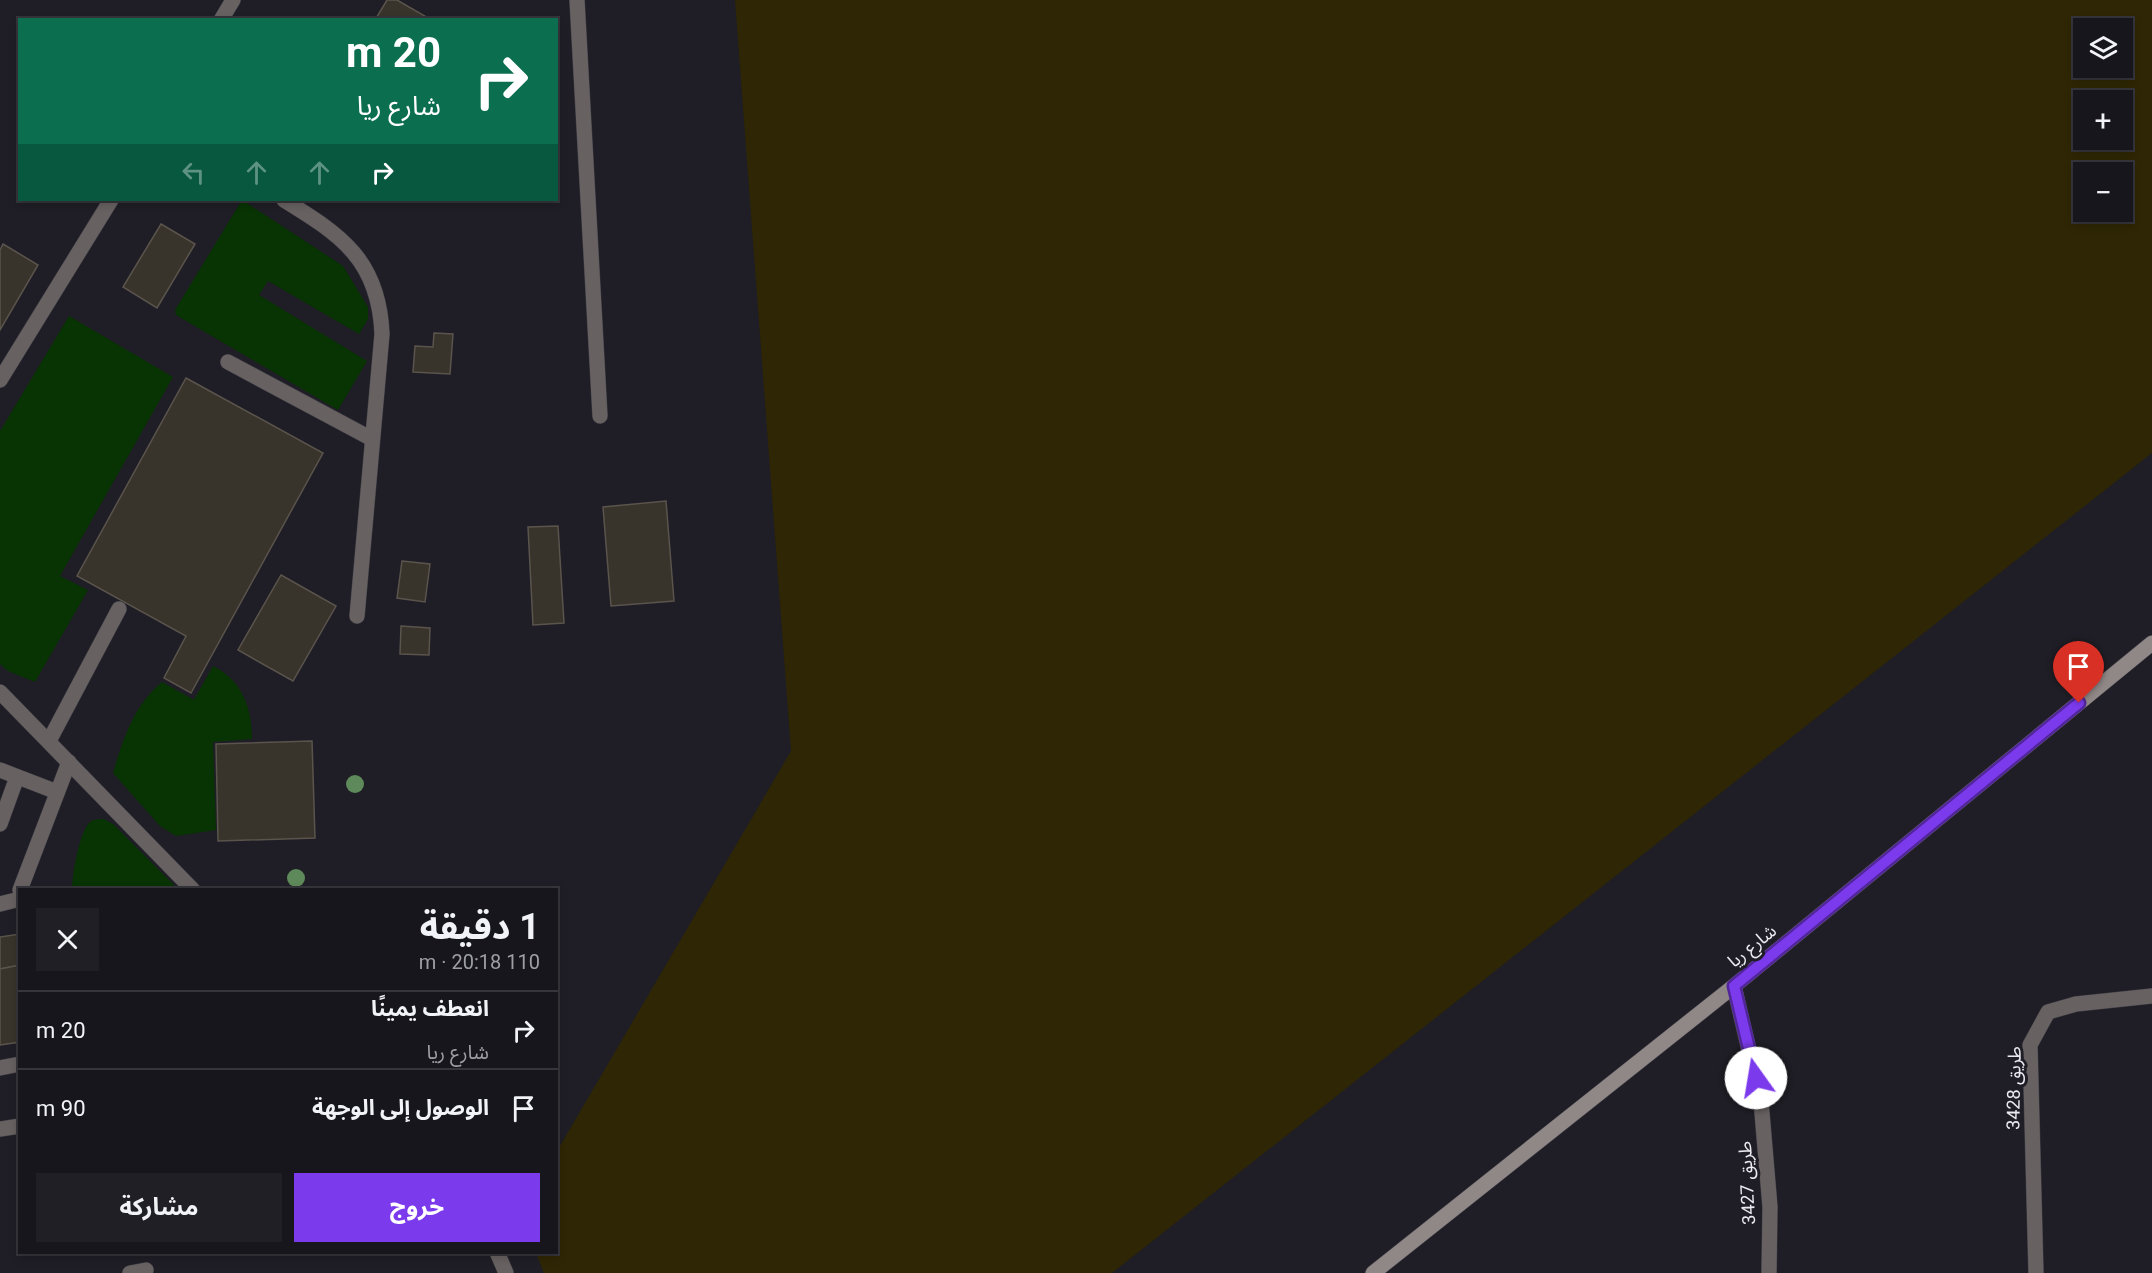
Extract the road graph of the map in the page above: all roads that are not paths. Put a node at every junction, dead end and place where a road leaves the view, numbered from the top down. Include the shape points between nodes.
1 (233, 0) edge
2 (578, 0) edge
3 (222, 18) edge
4 (110, 201) edge
5 (286, 201) edge
6 (228, 362) dead end
7 (0, 380) edge
8 (600, 416) dead end
9 (372, 439) junction
10 (119, 609) dead end
11 (357, 616) dead end
12 (2152, 643) edge
13 (0, 692) edge
14 (49, 741) junction
15 (69, 762) junction
16 (0, 770) edge
17 (17, 777) junction
18 (57, 792) junction
19 (0, 824) edge
20 (22, 888) edge
21 (191, 888) edge
22 (18, 895) edge
23 (0, 904) edge
24 (1734, 986) junction
25 (2152, 996) edge
26 (18, 1064) edge
27 (0, 1068) edge
28 (18, 1126) edge
29 (0, 1129) edge
30 (498, 1254) edge
31 (146, 1270) dead end
32 (130, 1273) edge
33 (506, 1273) edge
34 (1373, 1273) edge
35 (1769, 1273) edge
36 (2036, 1273) edge

1 - 3 street
2 - 8 street
4 - 7 street
5 - 9 street via 342,238 367,272 375,292 382,334
6 - 9 street
9 - 11 street
10 - 14 street
12 - 24 main road, شارع ريا
13 - 14 street
14 - 15 street
15 - 18 street
15 - 21 street
16 - 17 street
17 - 18 street
17 - 19 street
18 - 20 street
22 - 23 street
24 - 34 main road, شارع ريا
24 - 35 street, طريق 3427 via 1761,1101 1770,1207
25 - 36 street, طريق 3428 via 2076,1004 2048,1012 2030,1045
26 - 27 street
28 - 29 street
30 - 33 street
31 - 32 street

